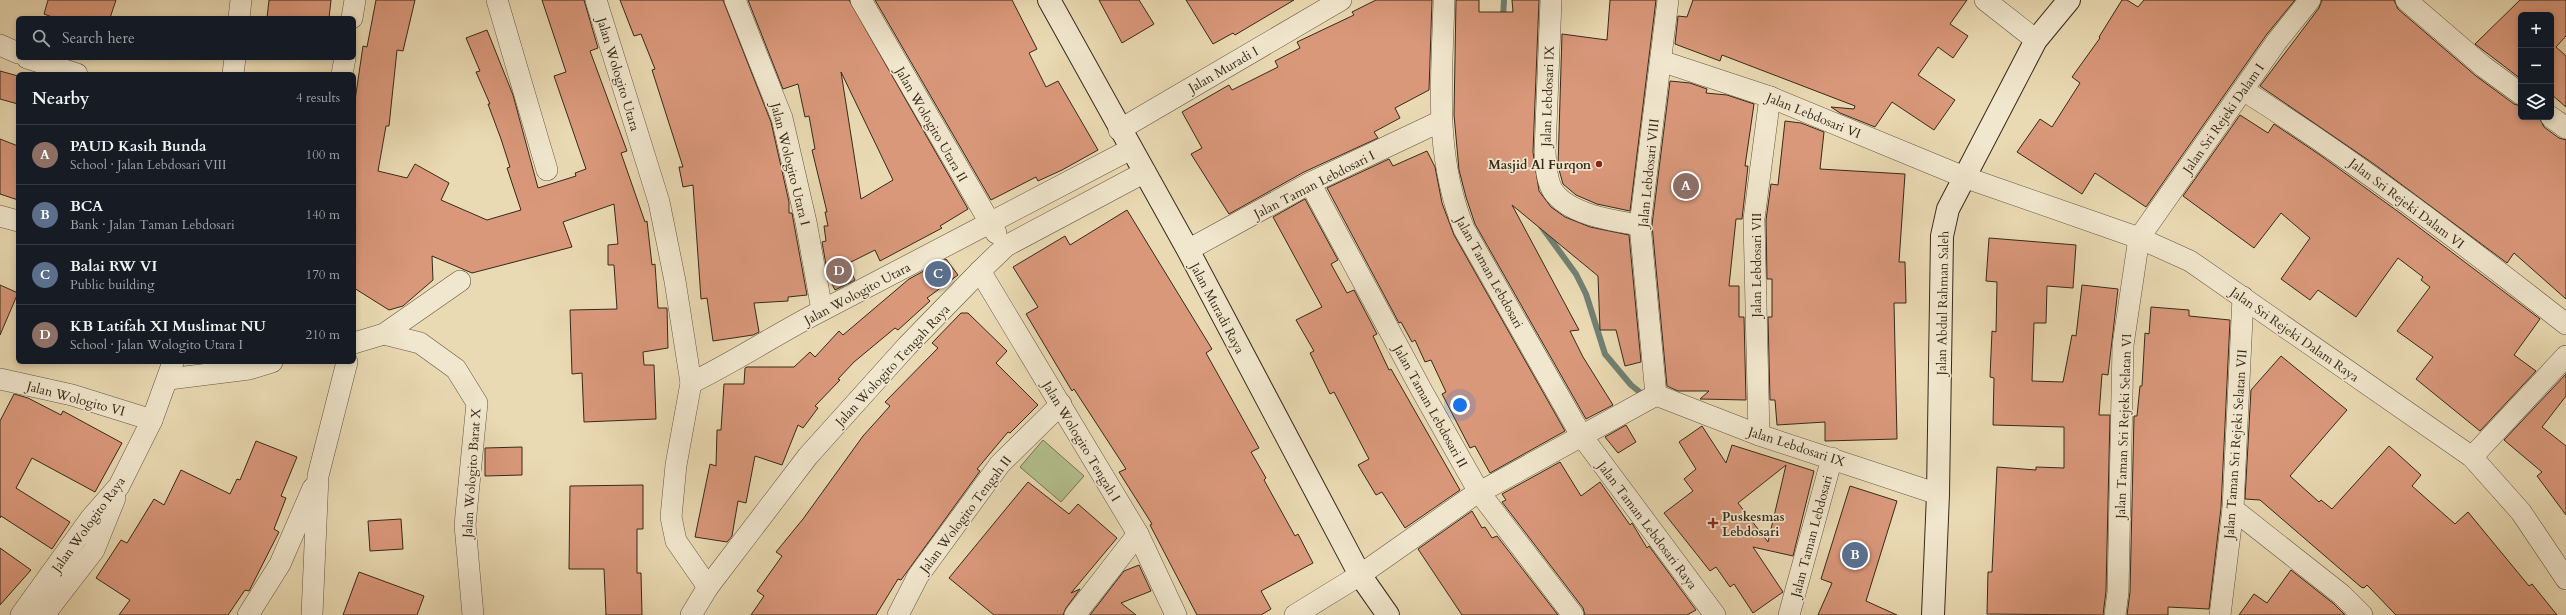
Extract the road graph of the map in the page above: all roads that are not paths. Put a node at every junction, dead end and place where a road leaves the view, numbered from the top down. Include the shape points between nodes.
1 (240, 0) edge
2 (355, 0) edge
3 (496, 0) edge
4 (596, 0) edge
5 (735, 0) edge
6 (861, 0) edge
7 (1049, 0) edge
8 (1444, 0) edge
9 (1551, 0) edge
10 (1668, 0) edge
11 (1985, 0) edge
12 (2069, 0) edge
13 (2310, 0) edge
14 (2406, 0) edge
15 (1330, 3) edge
16 (239, 16) edge
17 (352, 16) edge
18 (2036, 40) junction
19 (0, 45) edge
20 (16, 52) edge
21 (33, 60) edge
22 (235, 60) edge
23 (345, 60) edge
24 (1661, 61) junction
25 (71, 72) edge
26 (233, 72) edge
27 (342, 72) edge
28 (2243, 90) junction
29 (2518, 92) edge
30 (1770, 97) junction
31 (2554, 119) edge
32 (1442, 121) junction
33 (2566, 128) edge
34 (1120, 130) junction
35 (1131, 149) junction
36 (547, 170) dead end
37 (1145, 172) junction
38 (1964, 177) junction
39 (1310, 183) junction
40 (0, 216) edge
41 (16, 220) edge
42 (988, 222) junction
43 (1640, 226) junction
44 (2139, 238) junction
45 (1006, 246) junction
46 (1188, 250) junction
47 (980, 271) junction
48 (460, 281) dead end
49 (2243, 297) junction
50 (822, 310) junction
51 (2566, 324) edge
52 (384, 334) junction
53 (356, 341) edge
54 (2566, 356) edge
55 (266, 364) edge
56 (346, 364) edge
57 (171, 371) edge
58 (1, 381) edge
59 (691, 383) junction
60 (1654, 396) junction
61 (1061, 404) junction
62 (152, 420) junction
63 (1581, 435) junction
64 (1759, 435) junction
65 (2472, 457) junction
66 (1832, 458) junction
67 (318, 476) junction
68 (119, 486) junction
69 (1479, 492) junction
70 (1938, 494) junction
71 (2233, 509) junction
72 (1138, 534) junction
73 (1360, 575) junction
74 (2566, 579) edge
75 (708, 587) junction
76 (21, 615) edge
77 (44, 615) edge
78 (248, 615) edge
79 (312, 615) edge
80 (473, 615) edge
81 (691, 615) edge
82 (898, 615) edge
83 (1075, 615) edge
84 (1176, 615) edge
85 (1295, 615) edge
86 (1388, 615) edge
87 (1573, 615) edge
88 (1715, 615) edge
89 (1790, 615) edge
90 (1933, 615) edge
91 (2115, 615) edge
92 (2220, 615) edge
93 (2362, 615) edge

1 - 16 street
2 - 17 street
3 - 36 street
4 - 59 street, Jalan Wologito Utara via 659,202 675,281
5 - 50 street, Jalan Wologito Utara I via 782,118 806,222
6 - 42 street, Jalan Wologito Utara II
7 - 34 street, Jalan Muradi Raya
8 - 32 street, Jalan Taman Lebdosari
9 - 43 street, Jalan Lebdosari IX via 1545,152 1547,175 1553,191 1585,212 1600,218
10 - 24 street, Jalan Lebdosari VIII
11 - 18 street
12 - 18 street, Jalan Abdul Rahman Saleh
13 - 28 street, Jalan Sri Rejeki Dalam I
14 - 29 street via 2484,67
15 - 34 street, Jalan Muradi I
18 - 38 street, Jalan Abdul Rahman Saleh
19 - 20 street
21 - 25 street
22 - 26 street
23 - 27 street
24 - 30 street, Jalan Lebdosari VI
24 - 43 street, Jalan Lebdosari VIII
28 - 44 street, Jalan Sri Rejeki Dalam I
28 - 51 street, Jalan Sri Rejeki Dalam VI via 2310,132 2401,196
30 - 38 street, Jalan Lebdosari VI
30 - 64 street, Jalan Lebdosari VII via 1754,219
31 - 33 street
32 - 39 street, Jalan Taman Lebdosari I
32 - 63 street, Jalan Taman Lebdosari via 1445,162 1456,208 1464,228
34 - 35 street, Jalan Muradi Raya
35 - 37 street, Jalan Muradi Raya
35 - 42 street, Jalan Wologito Utara
37 - 45 street, Jalan Wologito Tengah Raya
37 - 46 street, Jalan Muradi Raya
38 - 44 street, Jalan Sri Rejeki Dalam Raya
38 - 70 street, Jalan Abdul Rahman Saleh via 1948,209 1942,236
39 - 46 street, Jalan Taman Lebdosari I
39 - 69 street, Jalan Taman Lebdosari II
40 - 41 street
42 - 45 street, Jalan Wologito Utara II
42 - 50 street, Jalan Wologito Utara via 857,294
43 - 60 street, Jalan Lebdosari VIII
44 - 49 street, Jalan Sri Rejeki Dalam Raya via 2190,261
44 - 91 street, Jalan Taman Sri Rejeki Selatan VI via 2123,345 2118,592
45 - 47 street, Jalan Wologito Tengah Raya
46 - 73 street, Jalan Muradi Raya
47 - 61 street, Jalan Wologito Tengah I
47 - 75 street, Jalan Wologito Tengah Raya via 907,346 808,456
48 - 52 street
49 - 65 street, Jalan Sri Rejeki Dalam Raya
49 - 71 street, Jalan Taman Sri Rejeki Selatan VII
50 - 59 street, Jalan Wologito Utara
52 - 53 street
52 - 80 street, Jalan Wologito Barat X via 420,343 456,369 477,403 465,525
54 - 65 street
55 - 57 street via 250,369
56 - 67 street
57 - 62 street, Jalan Wologito Raya
58 - 62 street, Jalan Wologito VI via 72,395
59 - 75 street, Jalan Wologito Utara via 676,465 671,517 676,541
60 - 63 street
60 - 64 street, Jalan Lebdosari IX
61 - 72 street, Jalan Wologito Tengah I
61 - 82 street, Jalan Wologito Tengah II via 1000,464 918,576
62 - 68 street, Jalan Wologito Raya
63 - 69 street
63 - 88 street, Jalan Taman Lebdosari Raya
64 - 66 street, Jalan Lebdosari IX
65 - 74 street, Jalan Sri Rejeki Dalam Raya via 2521,512
66 - 70 street, Jalan Lebdosari IX
66 - 89 street, Jalan Taman Lebdosari
67 - 78 street via 280,564
67 - 79 street
68 - 76 street, Jalan Wologito Raya via 91,518
68 - 77 street via 94,550
69 - 73 street
69 - 87 street, Jalan Taman Lebdosari II
70 - 90 street, Jalan Abdul Rahman Saleh
71 - 92 street, Jalan Taman Sri Rejeki Selatan VII
71 - 93 street via 2342,595
72 - 83 street
72 - 84 street, Jalan Wologito Tengah I
73 - 85 street
73 - 86 street, Jalan Muradi Raya
75 - 81 street, Jalan Wologito Tengah Raya

